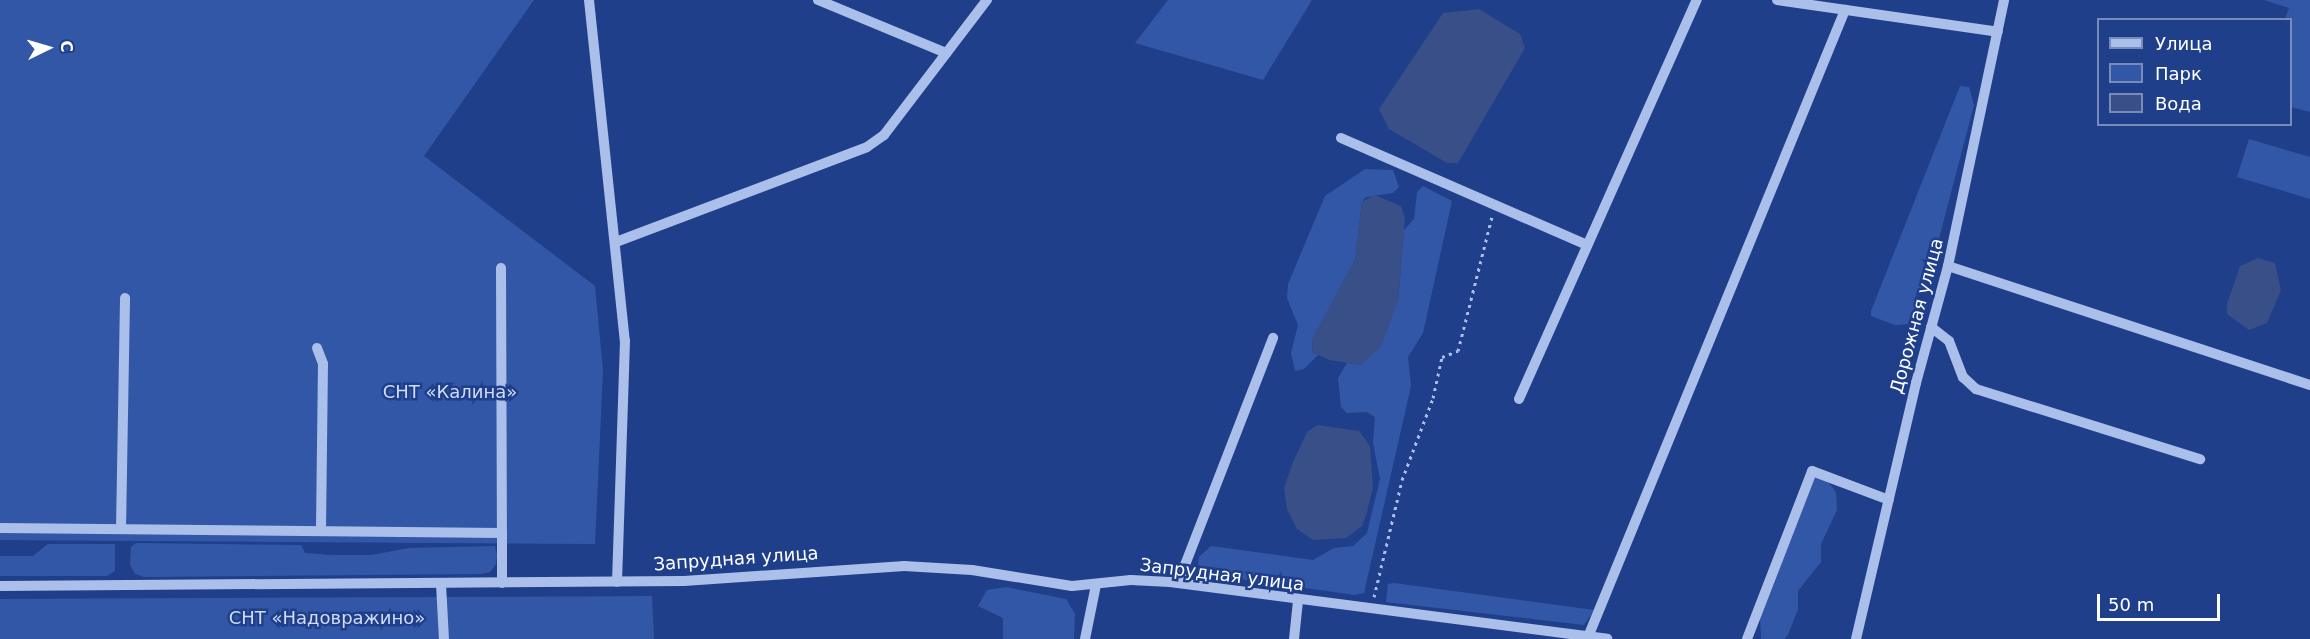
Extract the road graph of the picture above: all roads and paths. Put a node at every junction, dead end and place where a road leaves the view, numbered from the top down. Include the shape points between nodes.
1 (590, 0) edge
2 (818, 0) edge
3 (987, 0) edge
4 (1697, 0) edge
5 (1777, 0) edge
6 (2004, 0) edge
7 (1845, 10) junction
8 (1998, 32) junction
9 (946, 53) junction
10 (1341, 138) dead end
11 (1495, 206) junction
12 (616, 242) junction
13 (1587, 245) junction
14 (1948, 266) junction
15 (501, 268) dead end
16 (125, 298) dead end
17 (1931, 327) junction
18 (1273, 338) dead end
19 (317, 348) dead end
20 (2310, 385) edge
21 (1519, 399) dead end
22 (2200, 459) dead end
23 (1889, 500) junction
24 (0, 528) edge
25 (122, 529) junction
26 (321, 531) junction
27 (502, 533) junction
28 (617, 582) junction
29 (502, 583) junction
30 (1178, 583) junction
31 (441, 584) junction
32 (1096, 585) junction
33 (0, 586) edge
34 (1298, 601) junction
35 (1371, 611) junction
36 (1575, 637) edge
37 (1588, 637) junction
38 (444, 639) edge
39 (1084, 639) edge
40 (1294, 639) edge
41 (1607, 639) edge
42 (1747, 639) edge
43 (1856, 639) edge

1 - 12 street
2 - 9 street
3 - 9 street
4 - 13 street
5 - 7 street
6 - 8 street, Дорожная улица
7 - 8 street
7 - 37 street
8 - 14 street, Дорожная улица
9 - 12 street via 884,135 867,147
10 - 11 street
11 - 13 street
11 - 35 path via 1458,351 1442,357 1433,398 1402,480
12 - 28 street via 626,380
13 - 21 street
14 - 17 street, Дорожная улица
14 - 20 street
15 - 27 street
16 - 25 street
17 - 22 street via 1949,341 1963,377 1976,389
17 - 23 street, Дорожная улица
18 - 30 street
19 - 26 street via 323,364
23 - 42 street via 1812,471
23 - 43 street, Дорожная улица
24 - 25 street
25 - 26 street
26 - 27 street
27 - 29 street
28 - 29 street, Запрудная улица
28 - 32 street, Запрудная улица via 903,566 972,570 1060,585
29 - 31 street, Запрудная улица
30 - 32 street, Запрудная улица via 1131,580
30 - 34 street, Запрудная улица
31 - 33 street, Запрудная улица
31 - 38 street
32 - 39 street
34 - 35 street, Запрудная улица
34 - 40 street
35 - 36 street, Запрудная улица
36 - 37 street, Запрудная улица
37 - 41 street, Запрудная улица

